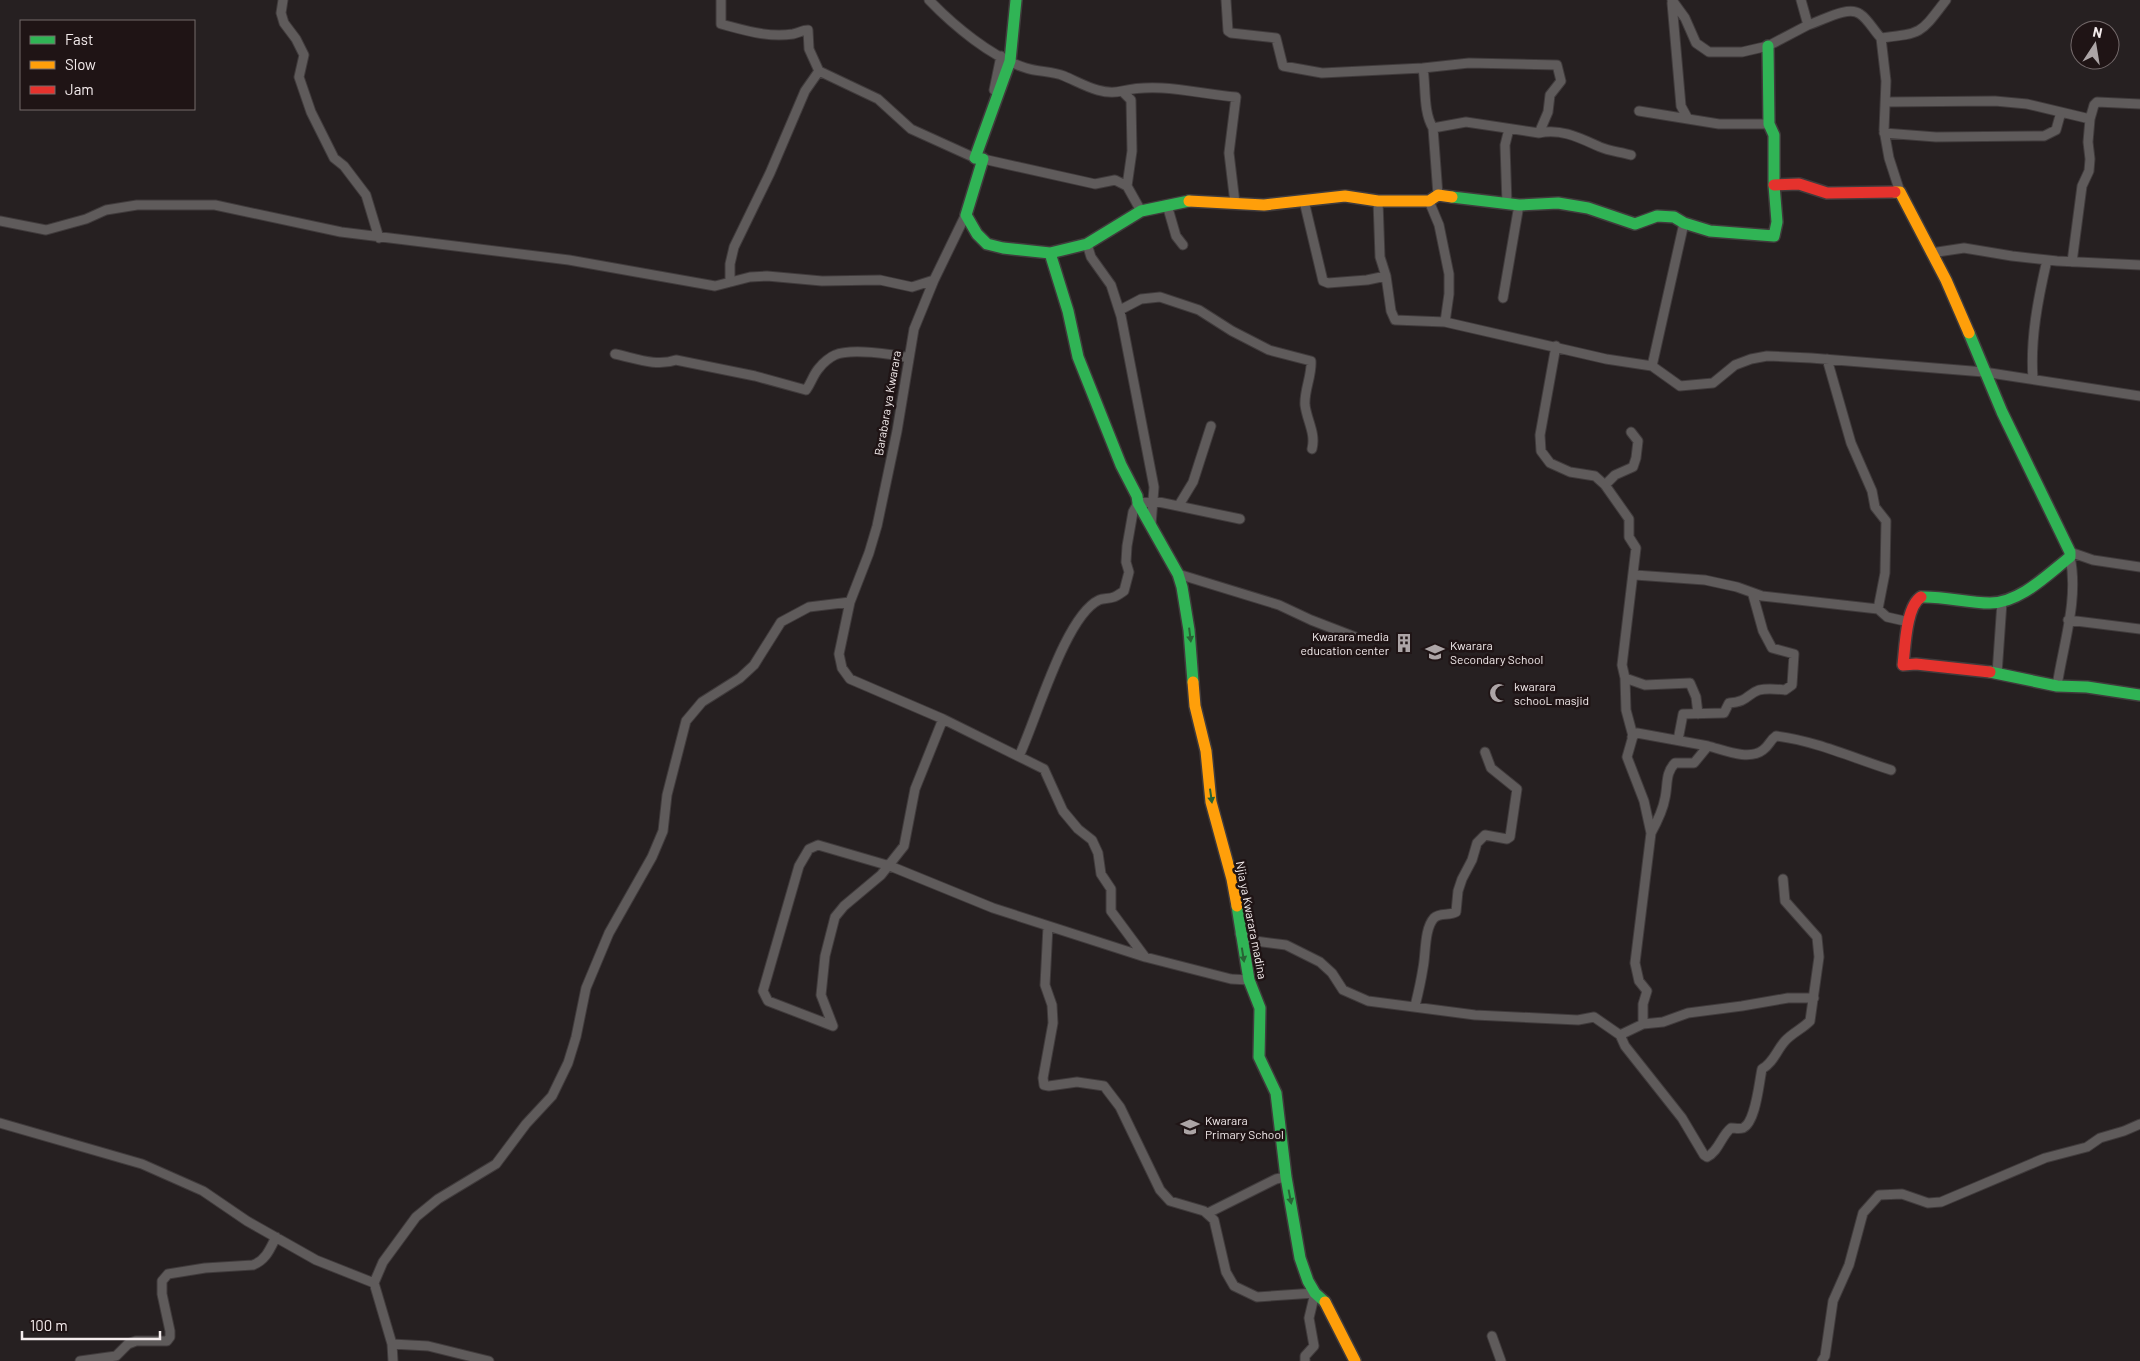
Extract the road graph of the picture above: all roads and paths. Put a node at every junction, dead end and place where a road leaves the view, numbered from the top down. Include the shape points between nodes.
1 (283, 0) edge
2 (721, 0) edge
3 (928, 0) edge
4 (1016, 0) edge
5 (1226, 0) edge
6 (1672, 0) edge
7 (1801, 0) edge
8 (1946, 0) edge
9 (1808, 25) junction
10 (1881, 38) junction
11 (1768, 46) junction
12 (1005, 58) junction
13 (1423, 68) junction
14 (819, 71) junction
15 (1122, 91) junction
16 (1886, 102) junction
17 (2140, 104) edge
18 (1639, 112) dead end
19 (2061, 112) junction
20 (1688, 119) junction
21 (2090, 119) junction
22 (1770, 124) junction
23 (1433, 128) junction
24 (1509, 129) junction
25 (1538, 133) junction
26 (1884, 133) junction
27 (1631, 155) dead end
28 (979, 159) junction
29 (1774, 185) junction
30 (1127, 186) junction
31 (1900, 192) junction
32 (1434, 198) junction
33 (1304, 201) junction
34 (1378, 201) junction
35 (1235, 203) junction
36 (1506, 204) junction
37 (1168, 205) junction
38 (1519, 205) junction
39 (1142, 211) junction
40 (966, 215) junction
41 (0, 221) edge
42 (1684, 223) junction
43 (380, 238) junction
44 (1087, 244) junction
45 (1183, 245) dead end
46 (1050, 253) junction
47 (1931, 253) junction
48 (2047, 260) junction
49 (2072, 262) junction
50 (2140, 265) edge
51 (1386, 276) junction
52 (934, 280) junction
53 (730, 282) junction
54 (1503, 298) dead end
55 (1120, 310) junction
56 (1445, 322) junction
57 (1556, 346) junction
58 (615, 354) dead end
59 (909, 358) junction
60 (1826, 359) junction
61 (1652, 366) junction
62 (1984, 372) junction
63 (2033, 379) junction
64 (2140, 396) edge
65 (1211, 426) dead end
66 (1631, 432) dead end
67 (1312, 449) dead end
68 (1605, 485) junction
69 (1154, 501) junction
70 (1138, 503) junction
71 (1179, 505) junction
72 (1240, 519) dead end
73 (1151, 525) junction
74 (2070, 554) junction
75 (2140, 567) edge
76 (1178, 574) junction
77 (1635, 575) junction
78 (1754, 594) junction
79 (850, 602) junction
80 (2002, 602) junction
81 (1878, 609) junction
82 (2068, 620) junction
83 (1909, 622) junction
84 (2140, 629) edge
85 (1356, 637) dead end
86 (1997, 674) junction
87 (1625, 678) junction
88 (2057, 686) junction
89 (2140, 695) edge
90 (1698, 714) junction
91 (943, 719) junction
92 (1632, 737) junction
93 (1678, 740) junction
94 (1708, 746) junction
95 (1485, 752) dead end
96 (1019, 756) junction
97 (1891, 770) dead end
98 (1652, 833) junction
99 (890, 866) junction
100 (1783, 879) dead end
101 (1048, 926) junction
102 (1240, 934) junction
103 (1145, 957) junction
104 (1248, 980) junction
105 (1814, 998) junction
106 (1415, 1006) junction
107 (1643, 1024) junction
108 (1620, 1035) junction
109 (0, 1123) edge
110 (2140, 1124) edge
111 (1286, 1177) junction
112 (1208, 1213) junction
113 (276, 1237) junction
114 (374, 1283) junction
115 (1315, 1293) junction
116 (1492, 1336) dead end
117 (392, 1344) junction
118 (80, 1361) edge
119 (393, 1361) edge
120 (489, 1361) edge
121 (1305, 1361) edge
122 (1355, 1361) edge
123 (1501, 1361) edge
124 (1822, 1361) edge

1 - 43 street via 281,13 284,23 304,55 298,77 311,112 334,158 366,195
2 - 14 street via 721,24 774,35 808,30 809,49
3 - 12 street via 977,42
4 - 12 street, Barabara ya Kwarara
5 - 13 street via 1228,31 1276,38 1283,66 1309,72 1337,73
6 - 11 street via 1685,18 1696,43 1709,52 1742,52
6 - 20 street via 1681,106
7 - 9 street
8 - 10 street via 1922,31
9 - 10 street via 1840,12 1855,11
9 - 11 street
10 - 16 street
11 - 22 street
12 - 15 street via 1025,68 1062,76 1088,88 1115,93
12 - 28 street, Barabara ya Kwarara
13 - 23 street
13 - 25 street via 1469,63 1557,65 1561,81 1550,95 1548,112
14 - 28 street via 878,99 910,129
14 - 53 street via 805,91 734,248
15 - 30 street via 1131,100 1132,151
15 - 35 street via 1138,87 1167,88 1236,96 1229,153
16 - 19 street via 1995,101
16 - 26 street
17 - 21 street via 2097,102
18 - 20 street
19 - 21 street
19 - 26 street via 2056,130 2044,136 1936,137
20 - 22 street via 1719,124
21 - 49 street via 2089,171 2082,186
22 - 29 street via 1774,135
23 - 24 street via 1466,122
23 - 32 street
24 - 25 street
24 - 36 street via 1505,145
25 - 27 street via 1547,131 1576,136 1601,148
26 - 31 street
28 - 30 street via 1095,184 1115,180
28 - 40 street, Barabara ya Kwarara
29 - 31 street via 1799,184 1827,193
29 - 42 street via 1777,222 1774,236 1710,231
30 - 39 street
31 - 47 street
32 - 34 street
32 - 36 street
32 - 56 street via 1449,274
33 - 34 street via 1345,196
33 - 35 street via 1264,205
33 - 51 street via 1323,281
34 - 51 street via 1380,257
35 - 37 street via 1192,200
36 - 38 street
37 - 39 street
37 - 45 street via 1176,236
38 - 42 street via 1558,203 1588,208 1635,224 1657,216 1674,217
38 - 54 street
39 - 44 street
40 - 46 street via 987,244
40 - 52 street, Barabara ya Kwarara
41 - 43 street via 46,230 86,220 106,210 137,205 215,205
42 - 61 street
43 - 53 street via 569,260 714,286
44 - 46 street
44 - 55 street
46 - 70 street via 1078,358
47 - 48 street via 1964,248
47 - 62 street via 1946,280
48 - 49 street
48 - 63 street via 2033,334
49 - 50 street
51 - 56 street via 1395,320
52 - 53 street via 912,286 880,280 822,282 767,276
52 - 59 street, Barabara ya Kwarara via 914,329
55 - 67 street via 1141,299 1160,297 1199,310 1269,350 1311,361 1305,403 1313,436
55 - 69 street
56 - 57 street
57 - 61 street
57 - 68 street via 1540,435 1541,451 1550,463 1570,472 1595,476
58 - 59 street via 648,362 676,360 806,390 819,367 835,354 866,352
59 - 79 street, Barabara ya Kwarara via 877,526
60 - 61 street via 1767,356 1751,359 1736,365 1713,383 1684,386
60 - 62 street
60 - 81 street via 1851,443 1876,507 1886,520 1885,573
62 - 63 street
62 - 74 street
63 - 64 street
65 - 71 street via 1193,482
66 - 68 street via 1638,440 1633,467 1615,475
68 - 77 street via 1628,519 1629,537 1636,548
69 - 70 street
69 - 71 street
69 - 73 street
70 - 73 street
70 - 96 street via 1133,512 1127,546 1129,572 1124,591 1113,598 1099,600 1072,629
71 - 72 street
73 - 76 street
74 - 75 street
74 - 80 street via 2032,585
74 - 82 street via 2072,588
76 - 85 street via 1279,605
76 -> 102 street, Njia ya Kwarara madina via 1189,630 1195,706 1206,751 1215,820 1232,879
77 - 78 street via 1714,582
77 - 87 street via 1622,664
78 - 81 street
78 - 90 street via 1763,631 1772,648 1794,654 1792,685 1785,690 1757,691 1740,703 1729,703 1724,713
79 - 91 street, Barabara ya Kwarara via 839,654 842,668 850,679
79 - 114 street via 809,607 781,622 754,665 702,702 686,721 667,795 663,831 609,933 586,988 568,1063 552,1096 496,1164 438,1199 416,1218 383,1262
80 - 83 street via 1919,597
80 - 86 street
81 - 83 street via 1887,617
82 - 84 street
82 - 88 street
83 - 86 street via 1903,665
86 - 88 street
87 - 90 street via 1644,685 1690,683
87 - 92 street via 1626,710
88 - 89 street
90 - 93 street via 1683,714
91 - 96 street, Barabara ya Kwarara
91 - 99 street via 915,789 904,846
92 - 93 street via 1637,733
92 - 98 street via 1627,757
93 - 94 street
94 - 97 street via 1756,754 1776,736 1845,753
94 - 98 street via 1694,763 1675,763 1670,769 1665,798
95 - 106 street via 1490,768 1517,788 1510,837 1486,835 1477,843 1458,891 1456,912 1438,915 1432,920
96 - 103 street, Barabara ya Kwarara via 1044,769 1063,811 1092,840 1101,874 1111,889 1111,911
98 - 107 street via 1635,963 1639,981 1647,991
99 - 99 street via 818,846 809,850 799,866 763,991 768,1001 833,1026 821,995 825,956 835,917
99 - 101 street via 993,908
100 - 105 street via 1785,901 1817,937 1819,957
101 - 103 street
101 - 112 street via 1045,985 1052,1005 1053,1023 1044,1085 1077,1082 1104,1086 1120,1107 1160,1190 1170,1201
102 -> 104 street, Njia ya Kwarara madina
102 - 106 street via 1255,941 1286,945 1320,962 1343,990 1354,996 1368,1001
103 - 104 street via 1231,980
104 - 111 street, Njia ya Kwarara madina via 1260,1008 1259,1057 1276,1093
105 - 107 street via 1788,998 1688,1013 1663,1022
105 - 108 street via 1810,1021 1789,1037 1773,1061 1762,1069 1750,1120 1741,1129 1731,1128 1724,1133 1714,1153 1707,1157
106 - 108 street via 1474,1015 1578,1020 1594,1017
107 - 108 street
109 - 113 street via 142,1164 203,1191
110 - 124 street via 2100,1138 2087,1147 2045,1158 1941,1202 1928,1203 1902,1194 1879,1195 1863,1214 1849,1265 1832,1301
111 - 112 street
111 -> 115 street, Njia ya Kwarara madina via 1300,1258
112 - 115 street via 1214,1220 1226,1272 1234,1286 1257,1297
113 - 114 street via 316,1260
113 - 118 street via 267,1255 253,1265 168,1274 162,1281 170,1331 167,1341 136,1341 116,1356
114 - 117 street
115 - 121 street via 1309,1318 1314,1346 1306,1354
115 - 122 street, Njia ya Kwarara madina via 1332,1313
116 - 123 street
117 - 119 street
117 - 120 street via 428,1346

